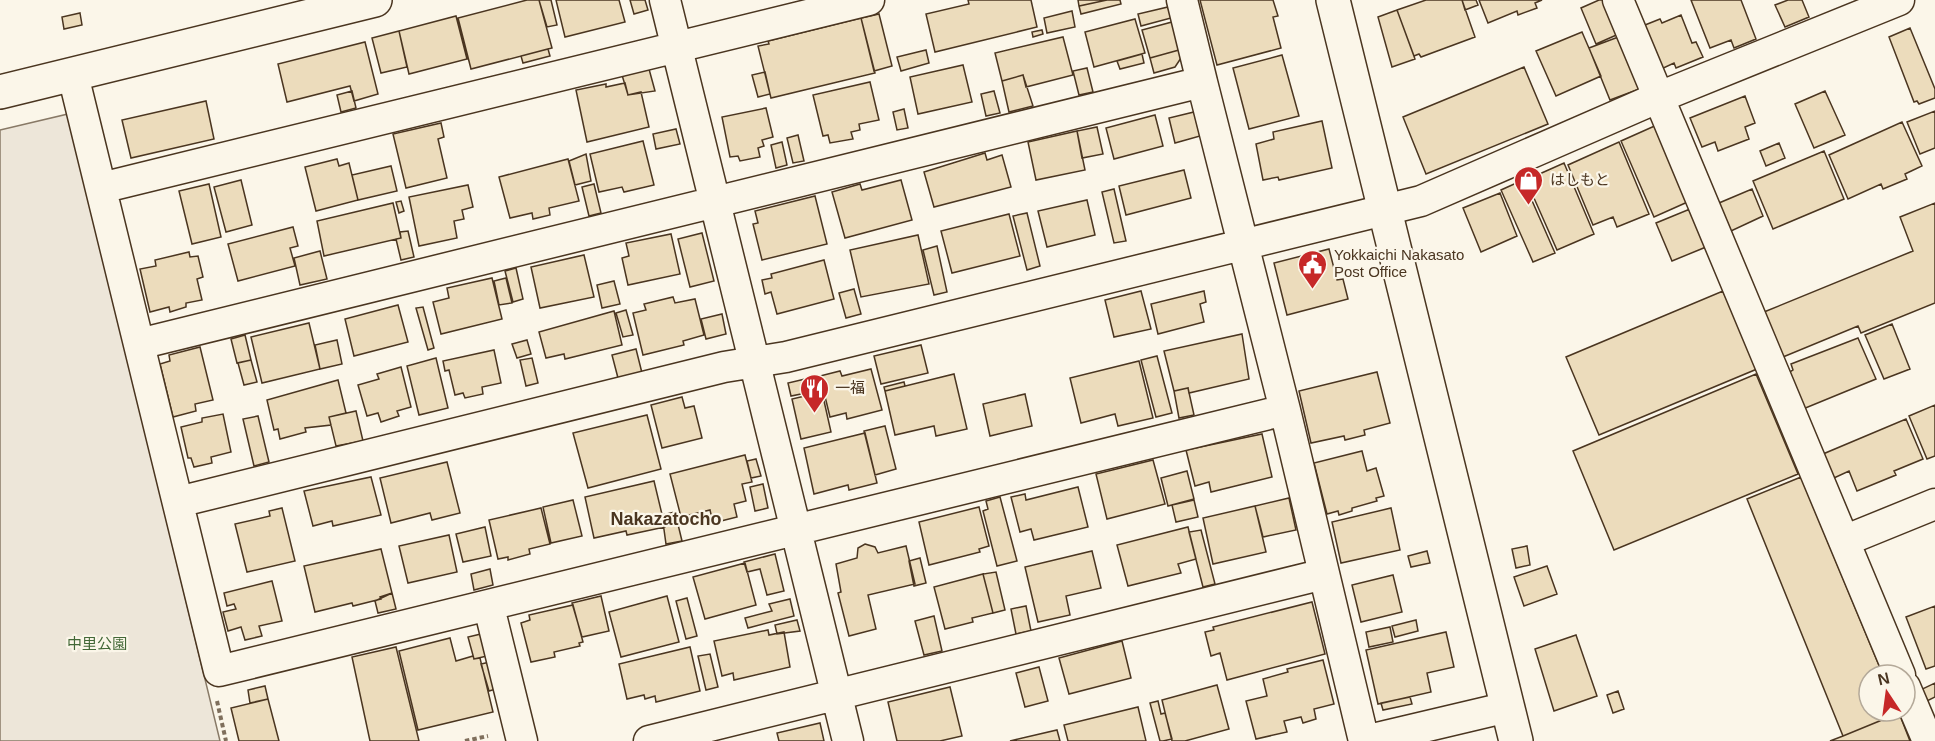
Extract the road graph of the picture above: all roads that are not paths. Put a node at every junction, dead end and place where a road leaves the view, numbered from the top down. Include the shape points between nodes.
1 (375, 0) edge
2 (665, 0) edge
3 (869, 0) edge
4 (1182, 0) edge
5 (1333, 0) edge
6 (1618, 0) edge
7 (1899, 0) edge
8 (677, 48) junction
9 (73, 75) junction
10 (1202, 82) junction
11 (0, 92) edge
12 (1657, 98) junction
13 (100, 188) junction
14 (715, 202) junction
15 (1384, 210) junction
16 (1243, 243) junction
17 (139, 344) junction
18 (755, 363) junction
19 (1285, 410) junction
20 (178, 502) junction
21 (1935, 504) edge
22 (797, 531) junction
23 (1844, 541) junction
24 (1324, 574) junction
25 (489, 607) junction
26 (1895, 663) edge
27 (837, 696) junction
28 (1508, 707) junction
29 (1917, 715) edge
30 (522, 741) edge
31 (649, 741) edge
32 (848, 741) edge
33 (1364, 741) edge
34 (1516, 741) edge
35 (1928, 741) edge

1 - 9 street
2 - 8 street
3 - 8 street
4 - 10 street
5 - 15 street
6 - 12 street
7 - 12 street
8 - 13 street
8 - 14 street
9 - 11 street
9 - 13 street
10 - 14 street
10 - 16 street
12 - 15 street via 1421,201
12 - 23 street
13 - 17 street
14 - 17 street
14 - 18 street
15 - 16 street
15 - 28 street
16 - 18 street
16 - 19 street
17 - 20 street
18 - 20 street via 724,367
18 - 22 street
19 - 22 street
19 - 24 street
20 - 25 street via 219,671
21 - 23 street
22 - 25 street
22 - 27 street
23 - 26 street
24 - 27 street
24 - 33 street
25 - 30 street
27 - 31 street
27 - 32 street
28 - 33 street
28 - 34 street
29 - 35 street

